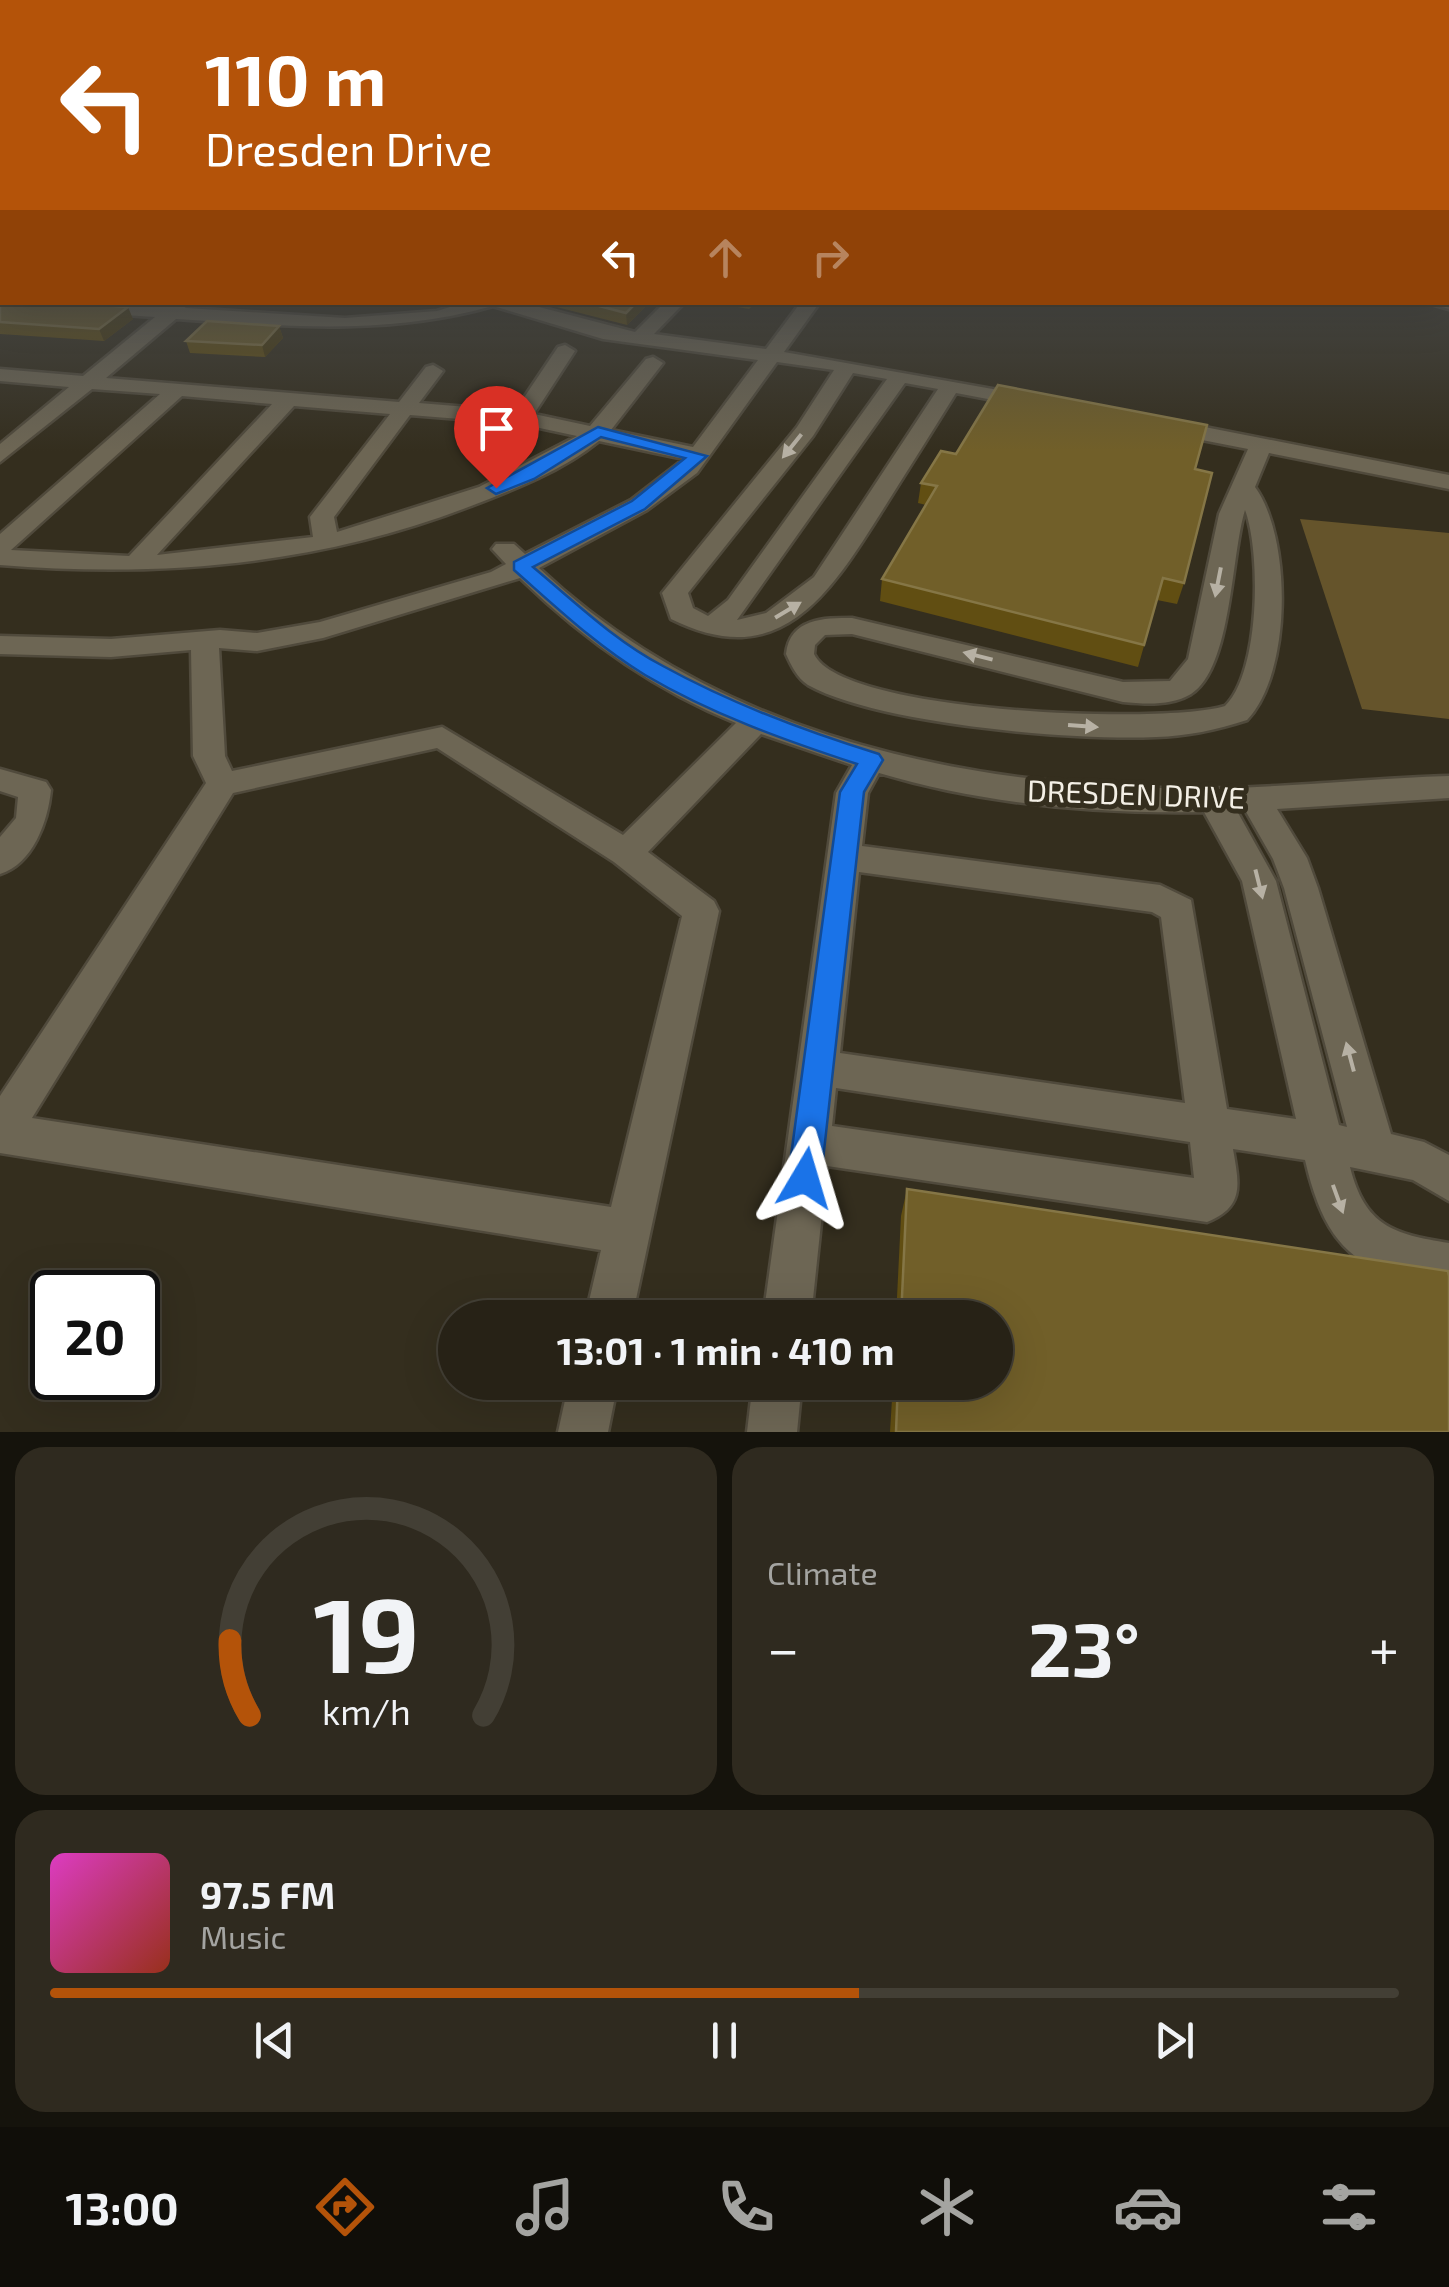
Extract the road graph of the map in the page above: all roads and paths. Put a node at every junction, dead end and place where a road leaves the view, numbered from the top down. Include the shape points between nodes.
1 (164, 318) edge
2 (298, 318) edge
3 (363, 318) edge
4 (418, 318) edge
5 (544, 318) edge
6 (660, 318) edge
7 (799, 318) edge
8 (362, 323) junction
9 (640, 338) junction
10 (565, 350) dead end
11 (769, 356) junction
12 (652, 363) dead end
13 (847, 366) junction
14 (434, 372) dead end
15 (0, 374) edge
16 (900, 376) junction
17 (85, 383) junction
18 (950, 385) junction
19 (176, 391) junction
20 (288, 400) junction
21 (1048, 404) edge
22 (404, 409) junction
23 (522, 418) junction
24 (1144, 423) edge
25 (598, 432) junction
26 (1261, 445) junction
27 (0, 455) edge
28 (698, 456) junction
29 (1449, 482) edge
30 (1245, 490) junction
31 (327, 543) junction
32 (0, 547) edge
33 (0, 557) edge
34 (513, 558) junction
35 (134, 564) junction
36 (712, 627) junction
37 (213, 640) junction
38 (0, 645) edge
39 (756, 721) junction
40 (871, 760) junction
41 (0, 780) edge
42 (222, 784) junction
43 (1449, 787) edge
44 (1254, 798) junction
45 (1212, 800) junction
46 (626, 853) junction
47 (844, 858) junction
48 (0, 861) edge
49 (819, 1068) junction
50 (1208, 1126) junction
51 (0, 1132) edge
52 (809, 1143) junction
53 (1324, 1143) junction
54 (1375, 1151) junction
55 (1449, 1180) edge
56 (626, 1232) junction
57 (1449, 1266) edge
58 (612, 1300) edge
59 (788, 1300) edge
60 (590, 1400) edge
61 (776, 1400) edge
62 (583, 1432) edge
63 (772, 1432) edge

1 - 17 street
2 - 8 street
3 - 8 street
4 - 8 street
5 - 9 street
6 - 9 street
7 - 11 street
9 - 11 street
10 - 23 street
11 - 13 street
11 - 28 street
12 - 25 street
13 - 16 street
13 -> 36 street via 805,431 675,593 681,613
14 - 22 street
15 - 17 street
16 - 18 street
16 - 36 street via 737,606
17 - 19 street
17 - 27 street
18 - 21 street
36 -> 18 street via 758,628 824,582
19 - 20 street
19 - 32 street
20 - 22 street
20 - 35 street
22 - 23 street
22 - 31 street via 322,517
23 - 25 street
24 - 26 street
25 - 28 street
25 - 31 street via 528,475 432,515
26 - 29 street
26 - 30 street
28 - 34 street via 639,505
30 -> 30 street via 1231,514 1194,680 1167,693 1123,692 852,626 818,627 800,654 816,678 844,688 997,717 1156,729 1234,715 1253,684 1268,584 1260,514
31 - 35 street via 184,564
33 - 35 street
34 - 37 street via 488,582 324,630 257,642
34 - 39 street, DRESDEN DRIVE via 602,636
37 - 38 street via 111,648
37 - 42 street via 209,756
39 - 40 street, DRESDEN DRIVE
39 - 46 street
40 - 45 street, DRESDEN DRIVE via 1044,793
40 - 47 street via 852,792
41 - 48 street via 35,790 32,821
42 - 46 street via 442,737
42 - 51 street
43 - 44 street, DRESDEN DRIVE
44 - 45 street, DRESDEN DRIVE
54 -> 44 street via 1301,888
45 -> 53 street via 1259,881
46 - 56 street via 701,911
47 - 49 street
47 - 50 street via 1160,899 1178,910
49 - 50 street
49 - 52 street
50 - 52 street via 1218,1192 1207,1201
50 - 53 street
51 - 56 street
52 - 59 street
53 - 54 street
53 -> 57 street via 1349,1226 1384,1254
54 - 55 street via 1424,1162
56 - 58 street
60 - 62 street
61 - 63 street

